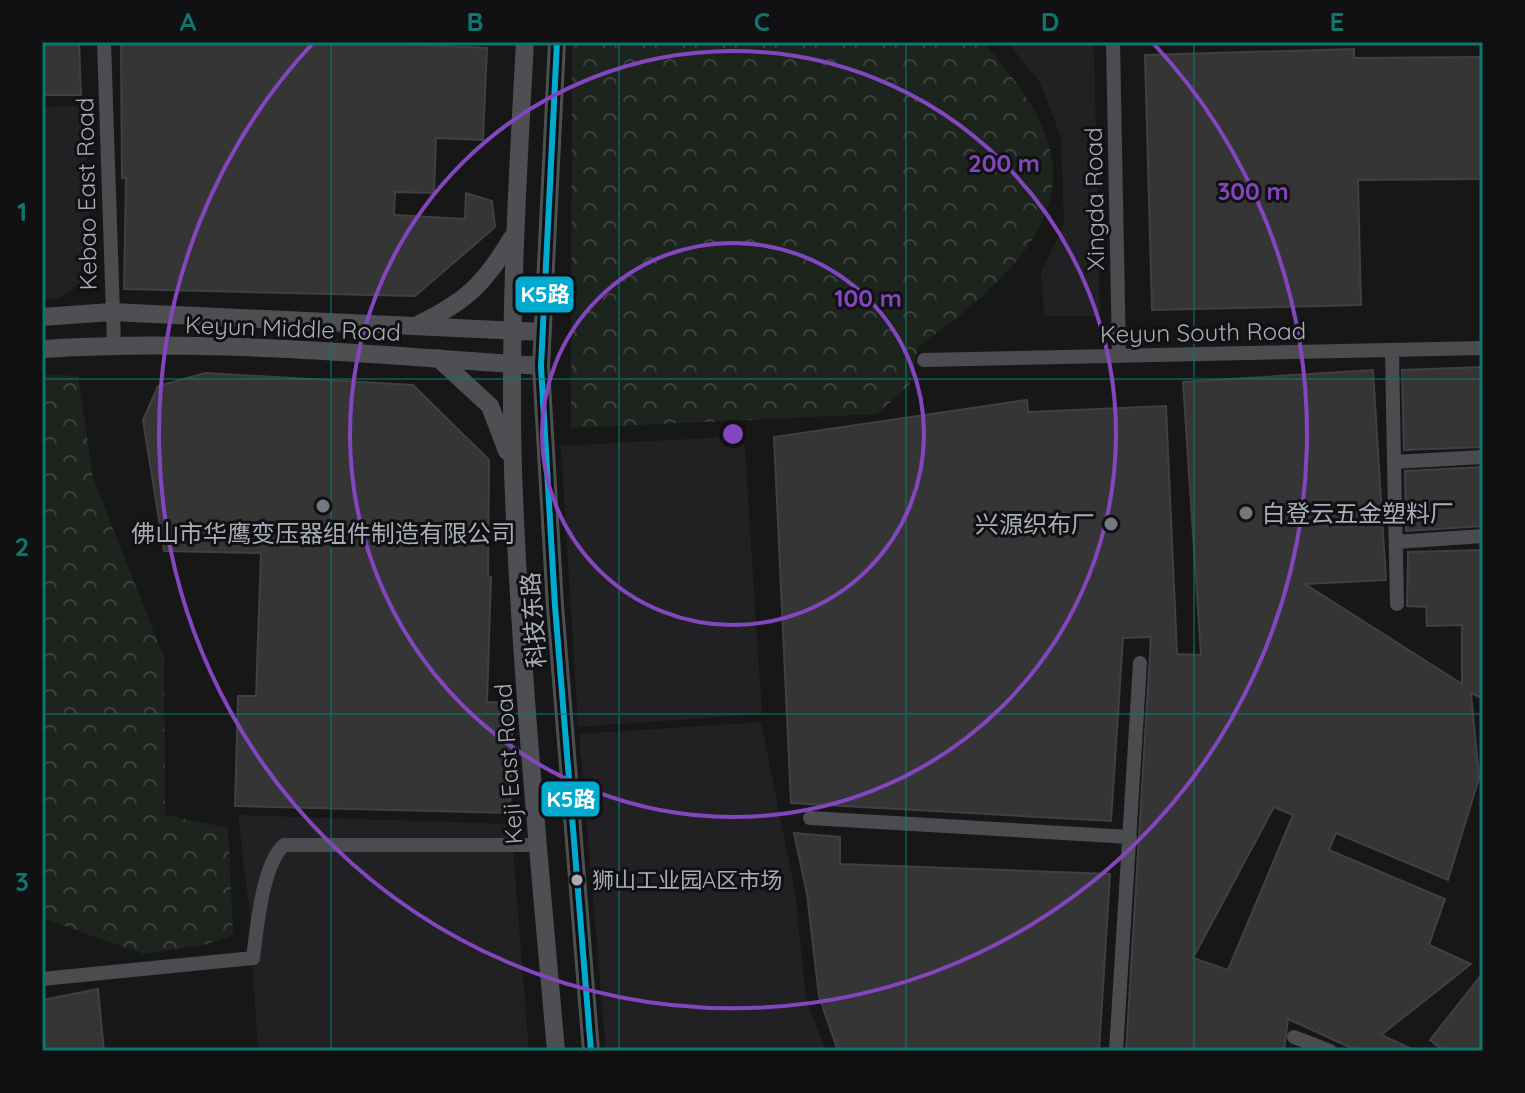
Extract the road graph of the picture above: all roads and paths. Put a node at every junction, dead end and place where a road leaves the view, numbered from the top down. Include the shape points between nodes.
1 (104, 42) edge
2 (525, 42) edge
3 (557, 42) edge
4 (1113, 42) edge
5 (514, 236) junction
6 (111, 312) junction
7 (42, 317) edge
8 (417, 325) junction
9 (512, 328) junction
10 (543, 332) junction
11 (114, 344) junction
12 (1483, 348) edge
13 (42, 349) edge
14 (1392, 350) junction
15 (1119, 356) junction
16 (438, 358) junction
17 (924, 360) dead end
18 (512, 364) junction
19 (541, 366) junction
20 (1483, 457) edge
21 (1394, 462) junction
22 (513, 473) junction
23 (1483, 536) edge
24 (1396, 542) junction
25 (1397, 604) dead end
26 (1140, 663) dead end
27 (810, 818) dead end
28 (1130, 837) junction
29 (537, 845) junction
30 (42, 979) edge
31 (1294, 1037) dead end
32 (556, 1051) edge
33 (591, 1051) edge
34 (1116, 1051) edge
35 (1330, 1051) edge

1 - 6 street, Kebao East Road
2 - 5 main road
3 - 10 main road, 科技东路
4 - 15 street, Xingda Road
5 - 8 main road via 473,294
5 - 9 main road
6 - 7 main road
6 - 8 main road
6 - 11 street, Kebao East Road
8 - 9 main road
9 - 10 main road
9 - 18 main road
10 - 19 main road, 科技东路
11 - 13 main road, Keyun Middle Road
11 - 16 main road, Keyun Middle Road
12 - 14 street, Keyun South Road
14 - 15 street, Keyun South Road
14 - 21 street
15 - 17 street, Keyun South Road
16 - 18 main road, Keyun Middle Road
16 - 22 main road via 490,406
18 - 19 main road, Keyun Middle Road
18 - 22 main road
19 - 33 main road, 科技东路
20 - 21 street
21 - 24 street
22 - 29 main road, Keji East Road
23 - 24 street
24 - 25 street
26 - 28 street
27 - 28 street
28 - 34 street
29 - 30 street via 284,845 275,853 253,958
29 - 32 main road, Keji East Road
31 - 35 street

